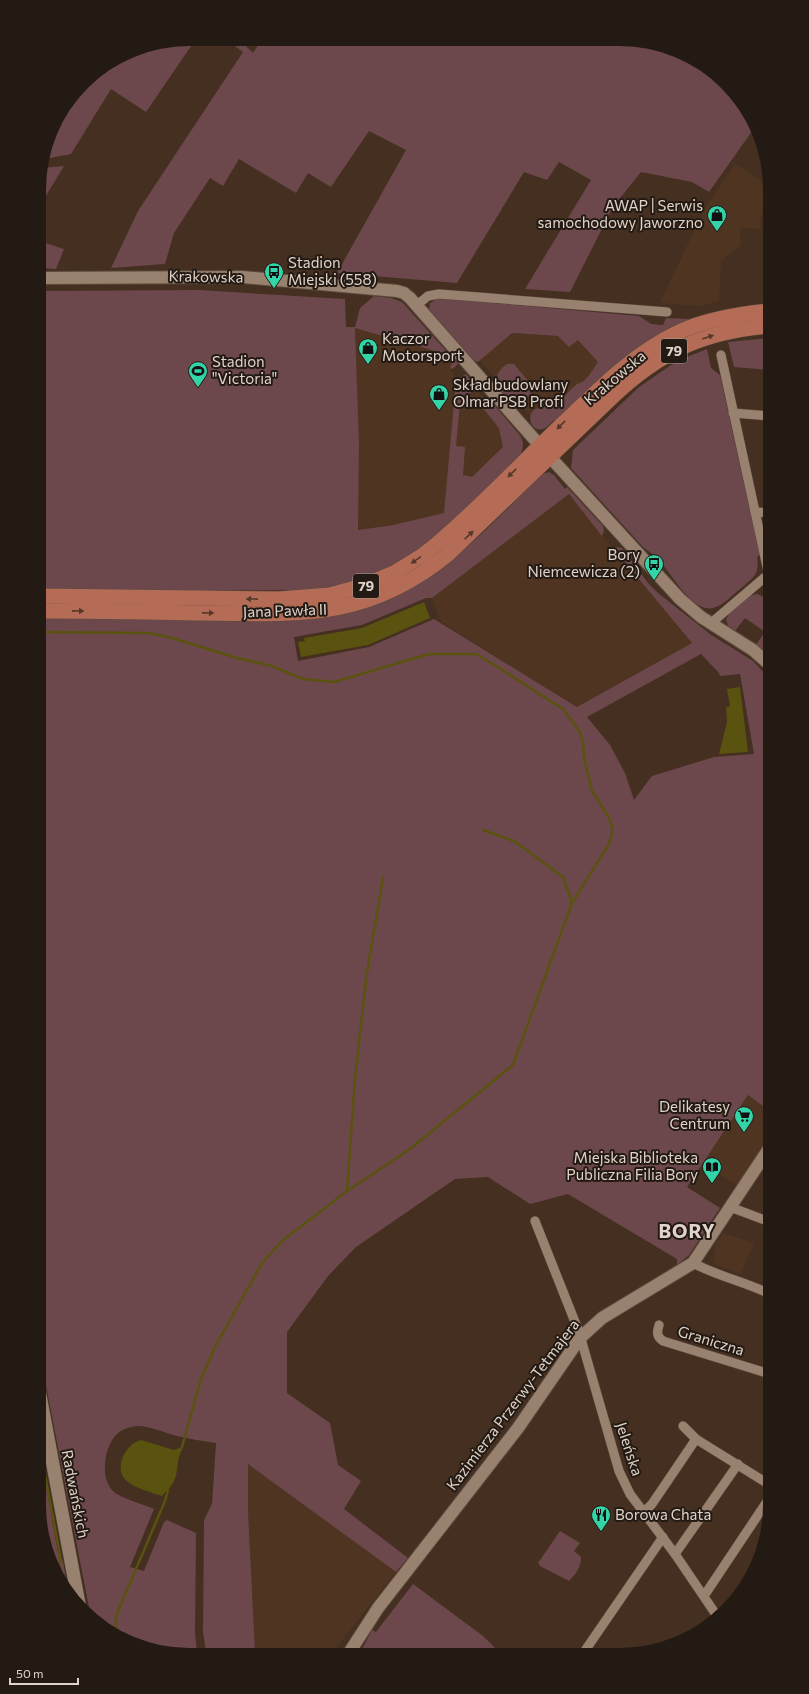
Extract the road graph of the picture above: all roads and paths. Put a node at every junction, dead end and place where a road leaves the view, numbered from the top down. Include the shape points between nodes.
1 (46, 278) edge
2 (417, 305) junction
3 (667, 312) dead end
4 (763, 312) edge
5 (763, 326) edge
6 (721, 355) dead end
7 (733, 413) junction
8 (763, 415) edge
9 (545, 451) junction
10 (756, 512) junction
11 (763, 512) edge
12 (763, 546) edge
13 (763, 579) edge
14 (46, 596) edge
15 (46, 611) edge
16 (710, 624) junction
17 (763, 659) edge
18 (763, 1165) edge
19 (730, 1207) junction
20 (763, 1219) edge
21 (535, 1222) dead end
22 (693, 1263) junction
23 (763, 1291) edge
24 (659, 1325) dead end
25 (580, 1338) junction
26 (763, 1372) edge
27 (683, 1426) dead end
28 (46, 1427) edge
29 (696, 1439) junction
30 (738, 1464) junction
31 (763, 1480) edge
32 (763, 1508) edge
33 (643, 1513) junction
34 (663, 1537) junction
35 (675, 1554) junction
36 (77, 1593) edge
37 (704, 1596) junction
38 (715, 1611) edge
39 (353, 1648) edge
40 (586, 1648) edge

1 - 2 street, Krakowska via 234,277 396,291 408,296
2 - 3 street via 435,294
2 - 9 street
4 -> 9 main road, Krakowska / 79 via 706,322 653,346 617,372
9 -> 5 main road, Krakowska / 79 via 660,358 714,334
6 - 7 street
7 - 8 street
7 - 10 street
9 -> 14 main road, Jana Pawła II / 79 via 423,555 377,582 349,591 312,598 279,599
15 -> 9 main road, Jana Pawła II / 79 via 292,614 332,610 364,602 399,588 440,561 472,532
9 - 16 street via 680,599
10 - 11 street
10 - 12 street
13 - 16 street
16 - 17 street
18 - 19 street, Kazimierza Przerwy-Tetmajera
19 - 20 street
19 - 22 street, Kazimierza Przerwy-Tetmajera
21 - 25 street, Jeleńska
22 - 23 street
22 - 25 street, Kazimierza Przerwy-Tetmajera via 602,1318
24 - 26 street, Graniczna via 657,1333 663,1341
25 - 33 street, Jeleńska via 620,1471 630,1494
25 - 39 street, Kazimierza Przerwy-Tetmajera via 518,1428 378,1608
27 - 29 street
28 - 36 main road, Radwańskich
29 - 30 street
29 - 33 street via 652,1504
30 - 31 street
30 - 35 street
32 - 37 street
33 - 34 street, Jeleńska
34 - 35 street, Jeleńska
34 - 40 street
35 - 37 street, Jeleńska
37 - 38 street, Jeleńska

